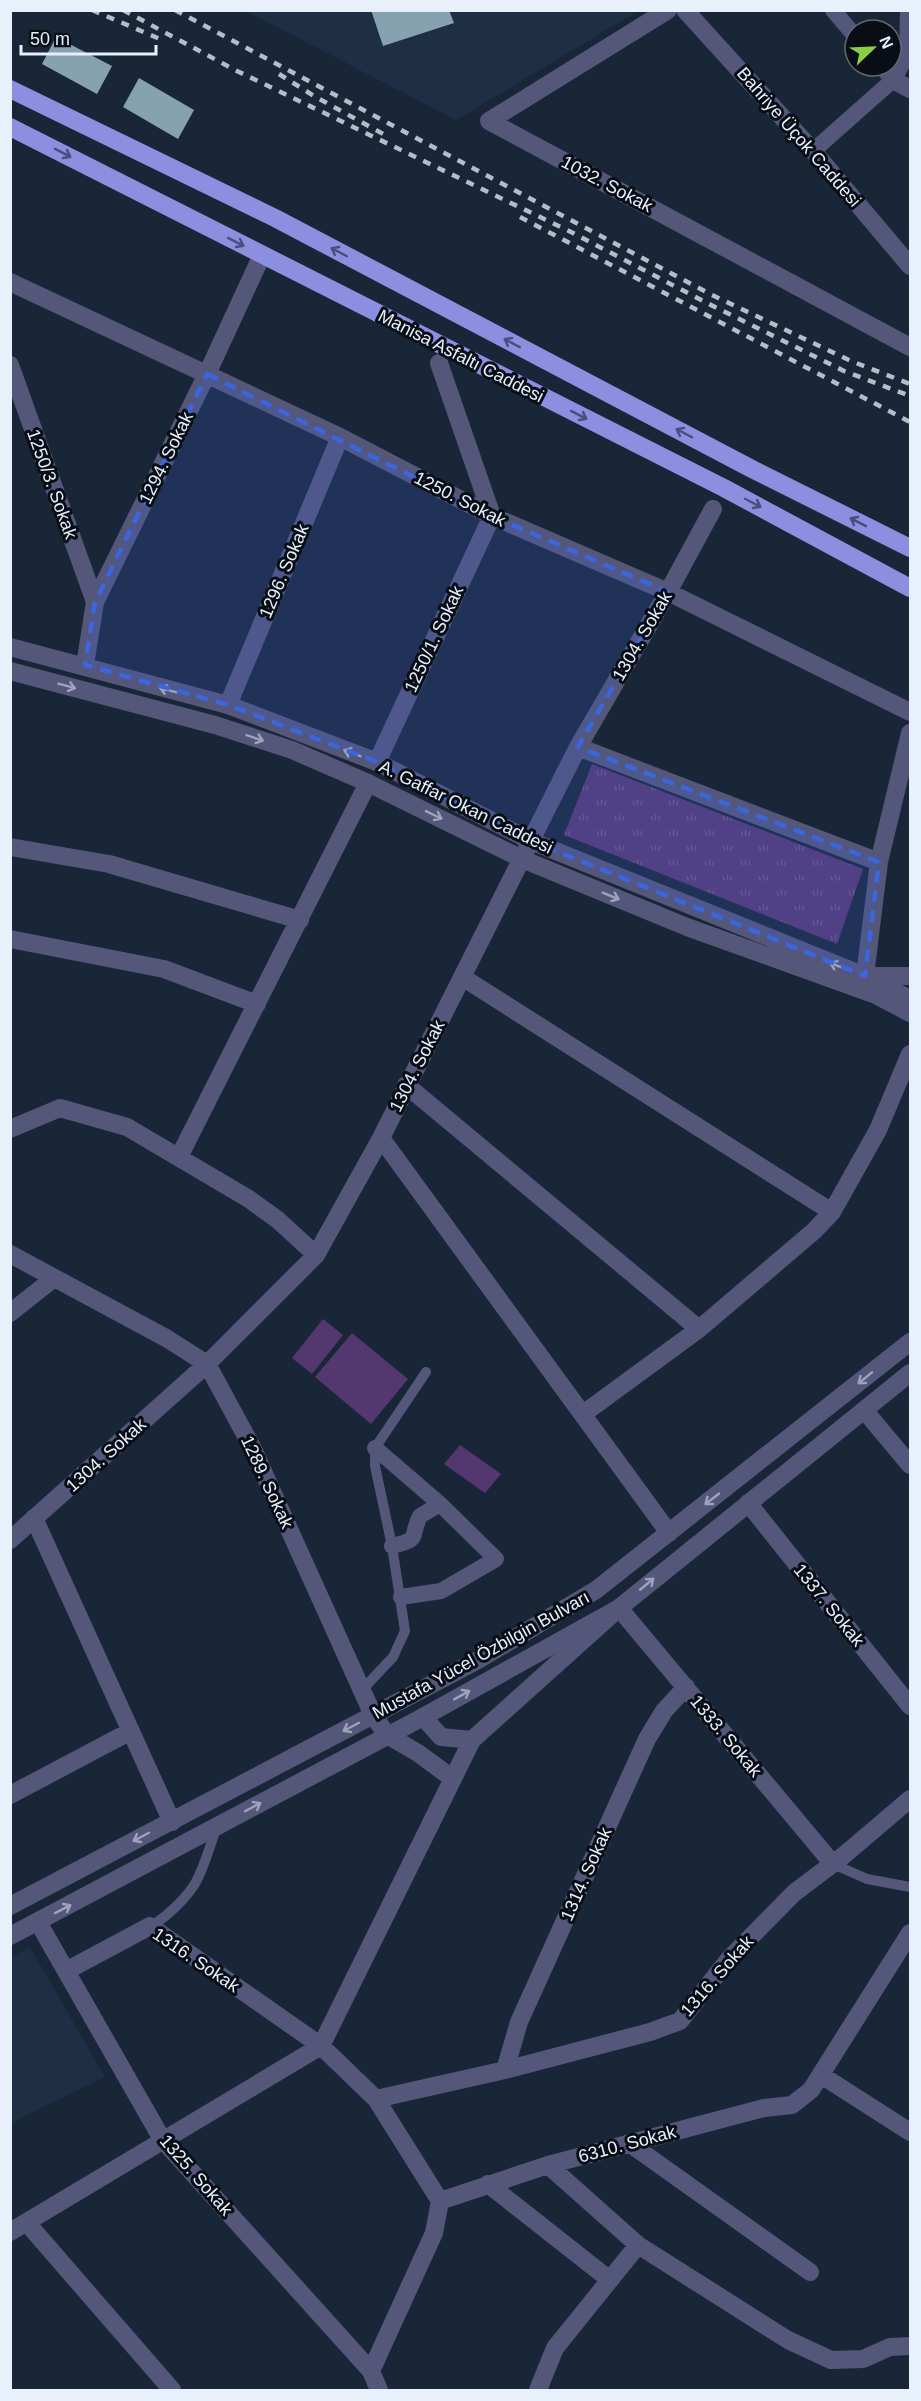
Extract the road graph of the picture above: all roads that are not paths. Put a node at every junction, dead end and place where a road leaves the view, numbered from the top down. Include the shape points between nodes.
1 (668, 10) edge
2 (686, 10) edge
3 (833, 10) edge
4 (908, 10) edge
5 (843, 22) edge
6 (893, 80) junction
7 (10, 89) edge
8 (910, 89) edge
9 (10, 127) edge
10 (813, 152) junction
11 (262, 255) junction
12 (910, 266) edge
13 (10, 282) edge
14 (910, 347) edge
15 (439, 363) dead end
16 (10, 365) edge
17 (207, 375) junction
18 (18, 414) edge
19 (340, 437) junction
20 (713, 509) dead end
21 (492, 516) junction
22 (910, 548) edge
23 (910, 588) edge
24 (668, 592) junction
25 (95, 602) junction
26 (10, 647) edge
27 (85, 665) junction
28 (10, 671) edge
29 (228, 705) junction
30 (910, 712) edge
31 (910, 733) edge
32 (578, 747) junction
33 (377, 762) junction
34 (368, 783) junction
35 (531, 841) junction
36 (10, 847) edge
37 (522, 859) junction
38 (879, 862) junction
39 (300, 920) junction
40 (10, 939) edge
41 (864, 976) junction
42 (910, 976) edge
43 (462, 977) junction
44 (910, 999) edge
45 (257, 1004) junction
46 (910, 1012) edge
47 (910, 1054) edge
48 (406, 1085) junction
49 (10, 1129) edge
50 (381, 1138) junction
51 (179, 1157) junction
52 (832, 1212) junction
53 (10, 1254) edge
54 (316, 1255) junction
55 (53, 1279) junction
56 (10, 1313) edge
57 (699, 1329) junction
58 (910, 1342) edge
59 (207, 1364) junction
60 (426, 1372) dead end
61 (910, 1373) edge
62 (865, 1411) junction
63 (583, 1414) junction
64 (375, 1448) junction
65 (910, 1464) edge
66 (748, 1503) junction
67 (440, 1504) junction
68 (34, 1518) junction
69 (669, 1533) junction
70 (10, 1540) edge
71 (392, 1546) junction
72 (401, 1597) junction
73 (619, 1608) junction
74 (686, 1687) junction
75 (361, 1691) junction
76 (910, 1706) edge
77 (374, 1715) junction
78 (423, 1717) junction
79 (130, 1731) junction
80 (387, 1735) junction
81 (472, 1740) junction
82 (452, 1778) junction
83 (10, 1795) edge
84 (910, 1799) edge
85 (172, 1822) junction
86 (217, 1827) junction
87 (834, 1864) junction
88 (910, 1887) edge
89 (10, 1906) edge
90 (38, 1922) junction
91 (150, 1926) junction
92 (910, 1933) edge
93 (10, 1936) edge
94 (66, 1971) junction
95 (321, 2046) junction
96 (505, 2070) junction
97 (821, 2075) junction
98 (376, 2099) junction
99 (910, 2132) edge
100 (162, 2139) junction
101 (629, 2143) junction
102 (548, 2165) junction
103 (488, 2184) junction
104 (440, 2201) junction
105 (27, 2223) junction
106 (10, 2232) edge
107 (638, 2245) junction
108 (810, 2272) dead end
109 (610, 2280) junction
110 (910, 2346) edge
111 (371, 2371) junction
112 (172, 2391) edge
113 (379, 2391) edge
114 (538, 2391) edge

1 - 14 street, 1032. Sokak via 489,121
2 - 10 street, Bahriye Üçok Caddesi
3 - 5 street
4 - 6 street via 907,56
6 - 8 street
6 - 10 street
22 -> 7 highway, Manisa Asfaltı Caddesi via 275,218
9 -> 11 highway, Manisa Asfaltı Caddesi
10 - 12 street, Bahriye Üçok Caddesi
11 - 17 street, 1294. Sokak
11 -> 23 highway, Manisa Asfaltı Caddesi via 724,488
13 - 17 street, 1250. Sokak
15 - 21 street
16 - 18 street, 1250/3. Sokak
17 - 19 street, 1250. Sokak
17 - 25 street, 1294. Sokak
18 - 25 street, 1250/3. Sokak
19 - 21 street, 1250. Sokak
19 - 29 street, 1296. Sokak
20 - 24 street, 1304. Sokak
21 - 24 street, 1250. Sokak
21 - 33 street, 1250/1. Sokak
24 - 30 street, 1250. Sokak
24 - 32 street, 1304. Sokak
25 - 27 street, 1294. Sokak
26 - 27 street, A. Gaffar Okan Caddesi
29 -> 27 street, A. Gaffar Okan Caddesi
28 -> 34 street, A. Gaffar Okan Caddesi via 215,725 292,750
33 -> 29 street, A. Gaffar Okan Caddesi
31 - 38 street
32 - 35 street, 1304. Sokak
32 - 38 street
33 - 35 street, A. Gaffar Okan Caddesi
34 -> 37 street, A. Gaffar Okan Caddesi
34 - 39 street
35 - 37 street, 1304. Sokak
41 -> 35 street, A. Gaffar Okan Caddesi
36 - 39 street via 109,864
37 - 43 street, 1304. Sokak
37 -> 46 street, A. Gaffar Okan Caddesi via 687,927 876,995
38 - 41 street
39 - 45 street
40 - 45 street via 164,969
41 - 42 street
41 - 44 street, A. Gaffar Okan Caddesi
43 - 48 street, 1304. Sokak
43 - 52 street
45 - 51 street
47 - 52 street via 878,1130
48 - 50 street, 1304. Sokak
48 - 57 street
49 - 51 street via 60,1108 127,1127
50 - 54 street, 1304. Sokak
50 - 63 street
51 - 54 street via 278,1220
52 - 57 street
53 - 55 street
54 - 59 street, 1304. Sokak
55 - 56 street
55 - 59 street via 113,1308
57 - 63 street
58 -> 69 street, Mustafa Yücel Özbilgin Bulvarı
59 - 68 street, 1304. Sokak
59 - 75 street, 1289. Sokak via 252,1447
60 - 64 lane
61 - 62 street, Mustafa Yücel Özbilgin Bulvarı
62 - 65 street
62 - 66 street, Mustafa Yücel Özbilgin Bulvarı
63 - 69 street
64 - 67 street
64 - 71 lane via 376,1475
73 -> 66 street, Mustafa Yücel Özbilgin Bulvarı
66 - 76 street, 1337. Sokak
67 - 71 street via 420,1516 412,1540
67 - 72 street via 496,1559 441,1592
68 - 70 street, 1304. Sokak
68 - 79 street
69 - 77 street, Mustafa Yücel Özbilgin Bulvarı via 596,1590 478,1660
71 - 72 lane
72 - 75 lane via 405,1631 393,1657
73 - 74 street, 1333. Sokak
78 -> 73 street, Mustafa Yücel Özbilgin Bulvarı
73 - 81 street
74 - 87 street, 1333. Sokak
74 - 96 street, 1314. Sokak via 664,1711 647,1739 519,2022
75 - 77 street, 1289. Sokak
77 - 80 street, 1289. Sokak
77 -> 85 street, Mustafa Yücel Özbilgin Bulvarı
78 - 80 street, Mustafa Yücel Özbilgin Bulvarı
78 - 81 street via 441,1737
79 - 83 street
79 - 85 street
80 - 82 street, 1289. Sokak
86 -> 80 street, Mustafa Yücel Özbilgin Bulvarı
81 - 82 street
82 - 95 street
84 - 87 street, 1316. Sokak
85 -> 89 street, Mustafa Yücel Özbilgin Bulvarı
90 -> 86 street, Mustafa Yücel Özbilgin Bulvarı
86 - 91 lane via 196,1882 159,1922
87 - 88 lane via 867,1879
87 - 96 street, 1316. Sokak via 794,1893 729,1959 680,2020 650,2032
90 - 93 street, Mustafa Yücel Özbilgin Bulvarı
90 - 94 street, 1325. Sokak
91 - 94 street, 1316. Sokak
91 - 95 street, 1316. Sokak
92 - 97 street, 6310. Sokak
94 - 100 street, 1325. Sokak
95 - 98 street, 1316. Sokak
95 - 100 street
96 - 98 street, 1316. Sokak
97 - 99 street
97 - 101 street, 6310. Sokak via 811,2090 792,2105 764,2108
98 - 104 street, 1316. Sokak
100 - 105 street
100 - 111 street, 1325. Sokak
101 - 102 street, 6310. Sokak
101 - 108 street
102 - 103 street, 6310. Sokak
102 - 107 street
103 - 104 street, 6310. Sokak
103 - 109 street
104 - 111 street via 434,2233
105 - 106 street
105 - 112 street
107 - 109 street
107 - 110 street via 788,2340 831,2360 863,2359 891,2347
109 - 114 street via 555,2348
111 - 113 street

